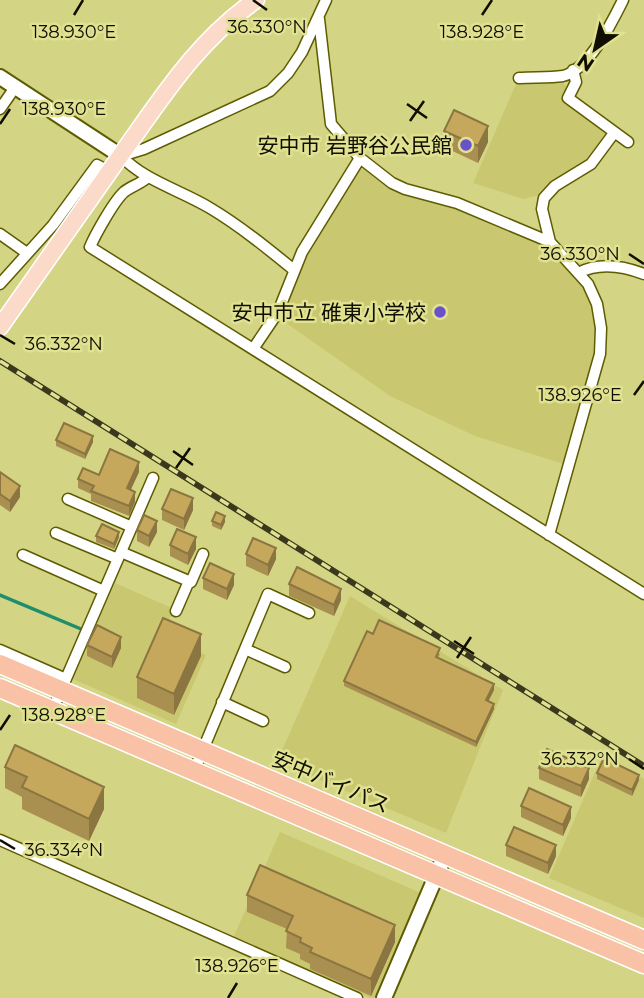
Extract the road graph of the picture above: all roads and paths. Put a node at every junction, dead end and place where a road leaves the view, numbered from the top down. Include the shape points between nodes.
1 (256, 0) edge
2 (326, 0) edge
3 (624, 0) edge
4 (319, 18) junction
5 (573, 71) junction
6 (0, 77) edge
7 (519, 78) dead end
8 (16, 86) junction
9 (0, 109) edge
10 (614, 133) junction
11 (628, 142) dead end
12 (121, 156) junction
13 (360, 158) junction
14 (109, 172) junction
15 (148, 177) junction
16 (0, 234) edge
17 (550, 242) junction
18 (27, 253) junction
19 (294, 270) junction
20 (578, 273) junction
21 (644, 274) edge
22 (0, 284) edge
23 (0, 327) edge
24 (253, 349) junction
25 (153, 478) dead end
26 (68, 499) dead end
27 (132, 527) junction
28 (57, 533) dead end
29 (549, 535) junction
30 (204, 554) dead end
31 (23, 555) dead end
32 (120, 556) junction
33 (188, 582) junction
34 (104, 592) junction
35 (644, 594) edge
36 (176, 611) dead end
37 (309, 613) dead end
38 (245, 649) junction
39 (0, 650) edge
40 (0, 664) edge
41 (285, 667) dead end
42 (64, 685) junction
43 (0, 688) edge
44 (222, 702) junction
45 (52, 711) junction
46 (263, 721) dead end
47 (202, 751) junction
48 (194, 771) junction
49 (0, 840) edge
50 (445, 855) junction
51 (437, 875) junction
52 (644, 940) edge
53 (644, 964) edge
54 (357, 998) edge
55 (384, 998) edge

1 - 12 main road via 199,48
2 - 4 street
3 - 5 street via 608,30
4 - 12 street via 288,73 270,91
4 - 13 street via 331,124
5 - 7 street
5 - 10 street via 576,82 568,98
6 - 8 street
8 - 9 street
8 - 12 street
10 - 11 street
10 - 17 street via 592,164 544,198
12 - 14 main road
12 - 15 street
13 - 17 street via 405,189 457,203
13 - 19 street
14 - 18 street via 97,165
14 - 23 main road
15 - 19 street via 209,207
15 - 24 street via 124,192 90,247
16 - 18 street
17 - 20 street
18 - 22 street
19 - 24 street via 278,312
20 - 21 street via 607,266
20 - 29 street via 597,304 600,354
24 - 29 street
25 - 27 street
26 - 27 street
27 - 32 street
28 - 32 street
29 - 35 street
30 - 33 street
31 - 34 street
32 - 33 street
32 - 34 street
33 - 36 street
34 - 42 street
37 - 38 street via 268,594
38 - 41 street
38 - 44 street
39 - 42 street
40 - 42 highway, 安中バイパス
42 - 45 street
42 - 47 highway, 安中バイパス
43 - 45 highway, 安中バイパス
44 - 46 street
44 - 47 street
45 - 48 highway, 安中バイパス
47 - 48 street
47 - 50 highway, 安中バイパス
48 - 51 highway, 安中バイパス
49 - 54 street
50 - 51 street
50 - 52 highway, 安中バイパス
51 - 53 highway, 安中バイパス
51 - 55 street

